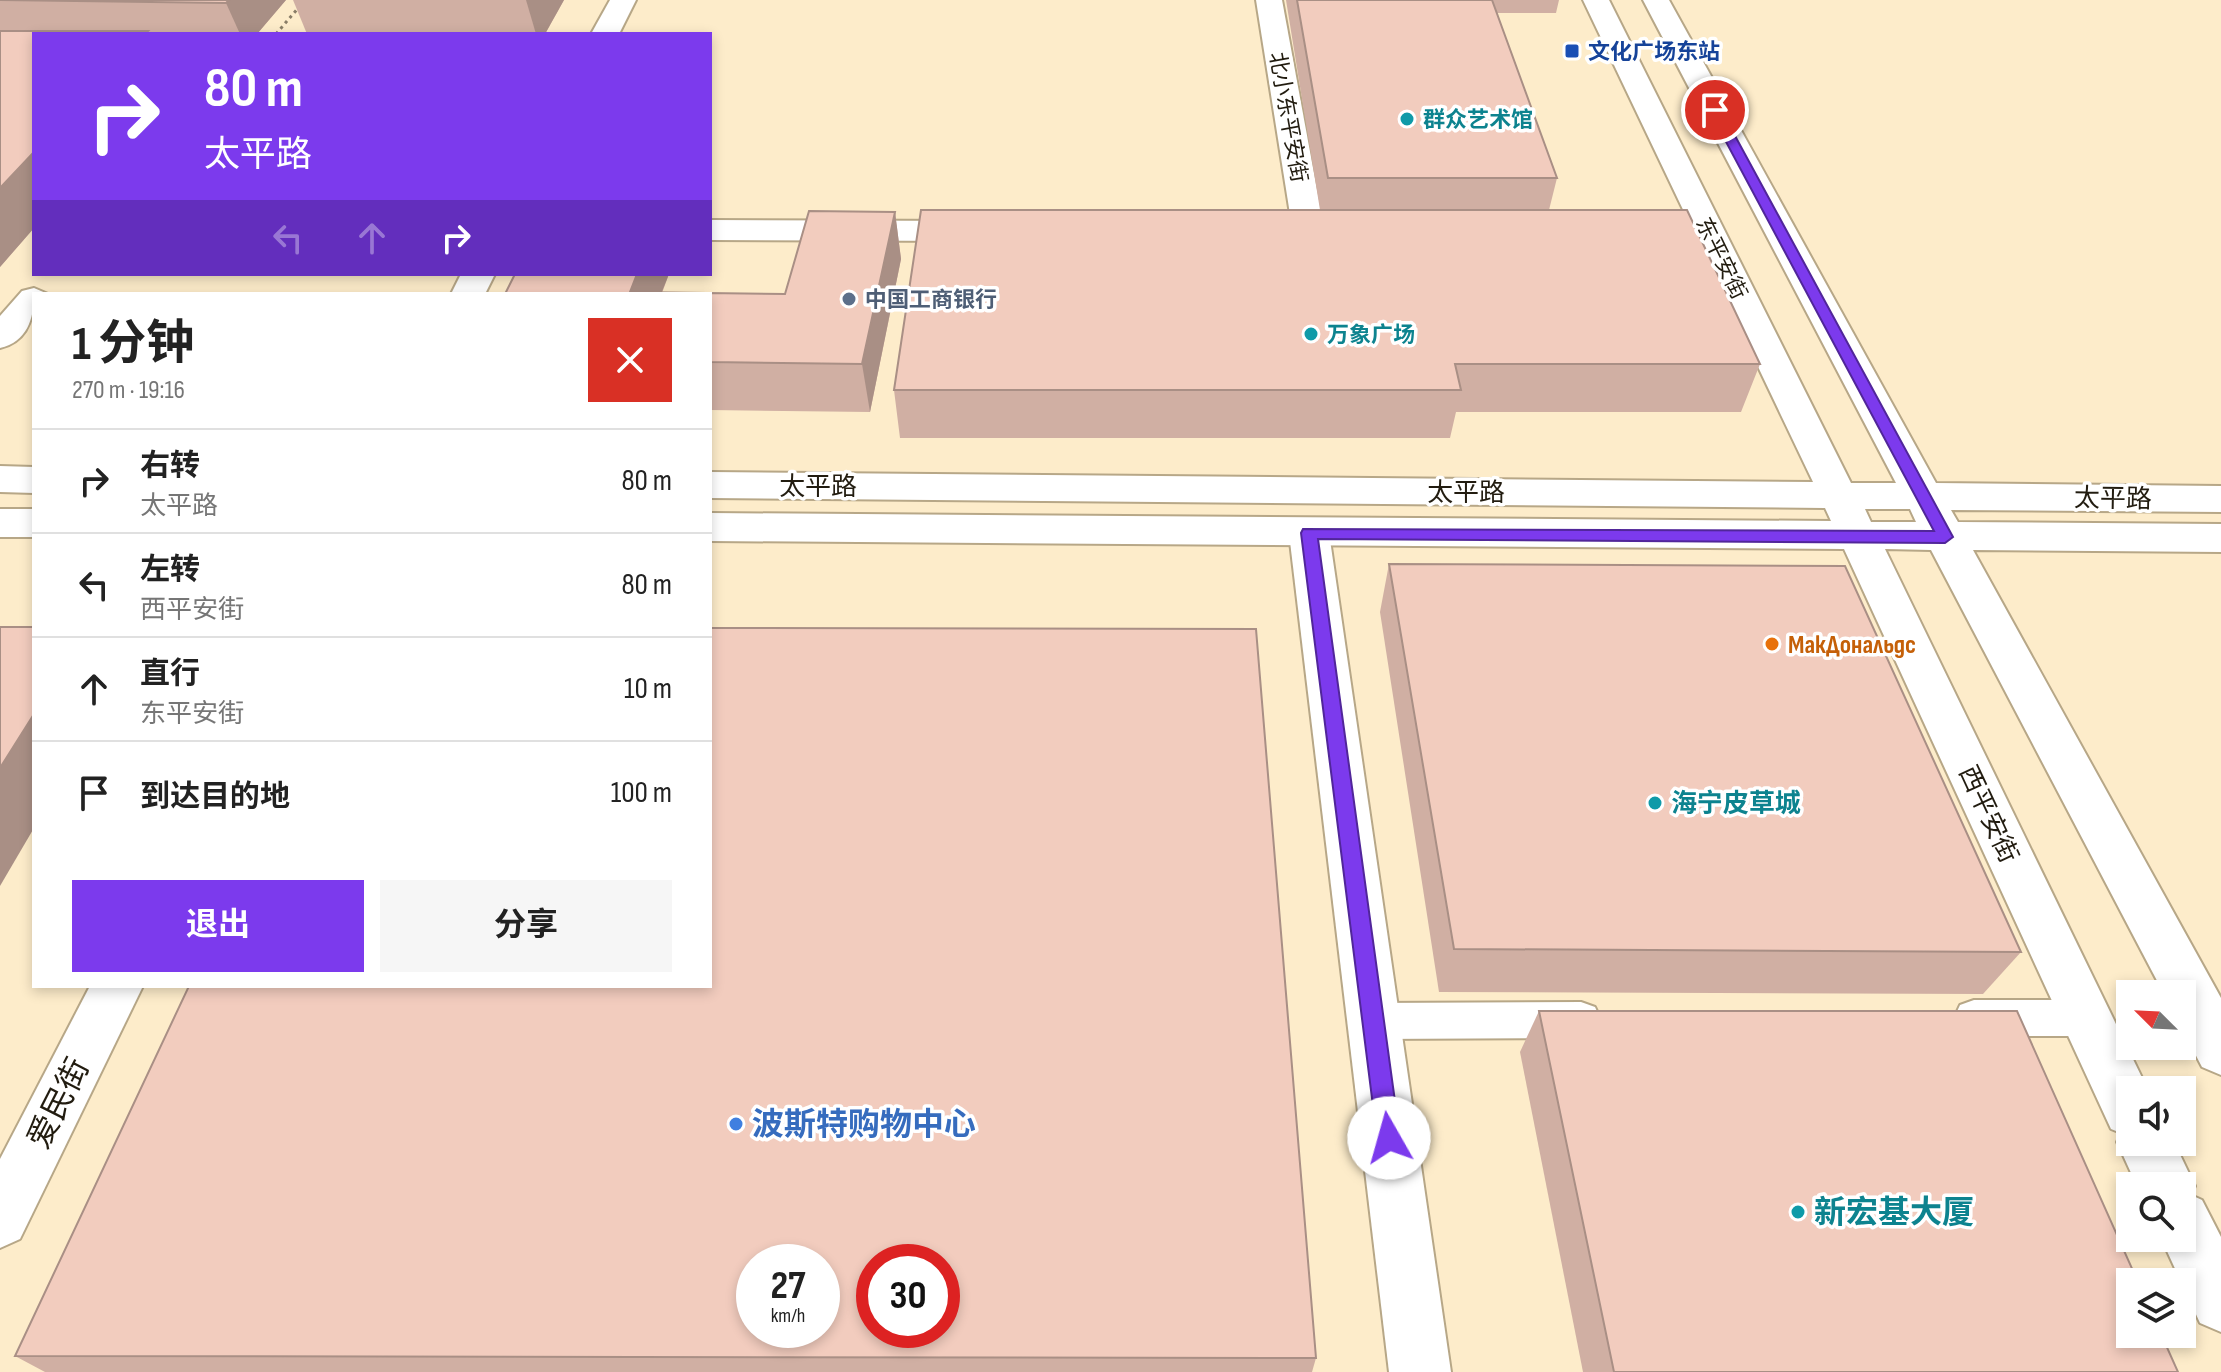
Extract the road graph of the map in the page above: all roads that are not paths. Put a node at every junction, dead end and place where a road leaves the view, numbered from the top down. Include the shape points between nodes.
1 (623, 0) edge
2 (1269, 0) edge
3 (1596, 0) edge
4 (1656, 0) edge
5 (606, 32) edge
6 (712, 230) edge
7 (1009, 232) edge
8 (1309, 233) edge
9 (52, 276) edge
10 (39, 292) edge
11 (32, 301) edge
12 (0, 338) edge
13 (0, 479) edge
14 (32, 480) edge
15 (712, 485) edge
16 (1923, 496) junction
17 (2221, 499) edge
18 (1848, 516) junction
19 (0, 523) edge
20 (32, 523) edge
21 (712, 527) edge
22 (1309, 533) junction
23 (1945, 537) junction
24 (2221, 538) edge
25 (116, 988) edge
26 (1943, 1018) edge
27 (2086, 1018) junction
28 (1611, 1020) edge
29 (1373, 1021) junction
30 (2221, 1050) edge
31 (2116, 1081) edge
32 (0, 1219) edge
33 (2196, 1249) edge
34 (2221, 1302) edge
35 (1420, 1372) edge

1 - 5 main road
2 - 8 main road, 北小东平安街
3 - 18 main road, 东平安街 via 1696,235
4 - 16 main road
6 - 7 main road
9 - 10 main road
11 - 12 main road
13 - 14 main road
15 - 18 main road, 太平路
16 - 17 main road, 太平路
16 - 18 main road, 太平路
16 - 23 main road
18 - 22 main road, 太平路
18 - 23 main road, 太平路
18 - 27 main road, 西平安街
19 - 20 main road
21 - 22 main road, 太平路
22 - 29 main road
23 - 24 main road, 太平路
23 - 30 main road
25 - 32 main road, 爱民街
26 - 27 lane
27 - 31 main road, 西平安街
28 - 29 lane
29 - 35 main road
33 - 34 main road

